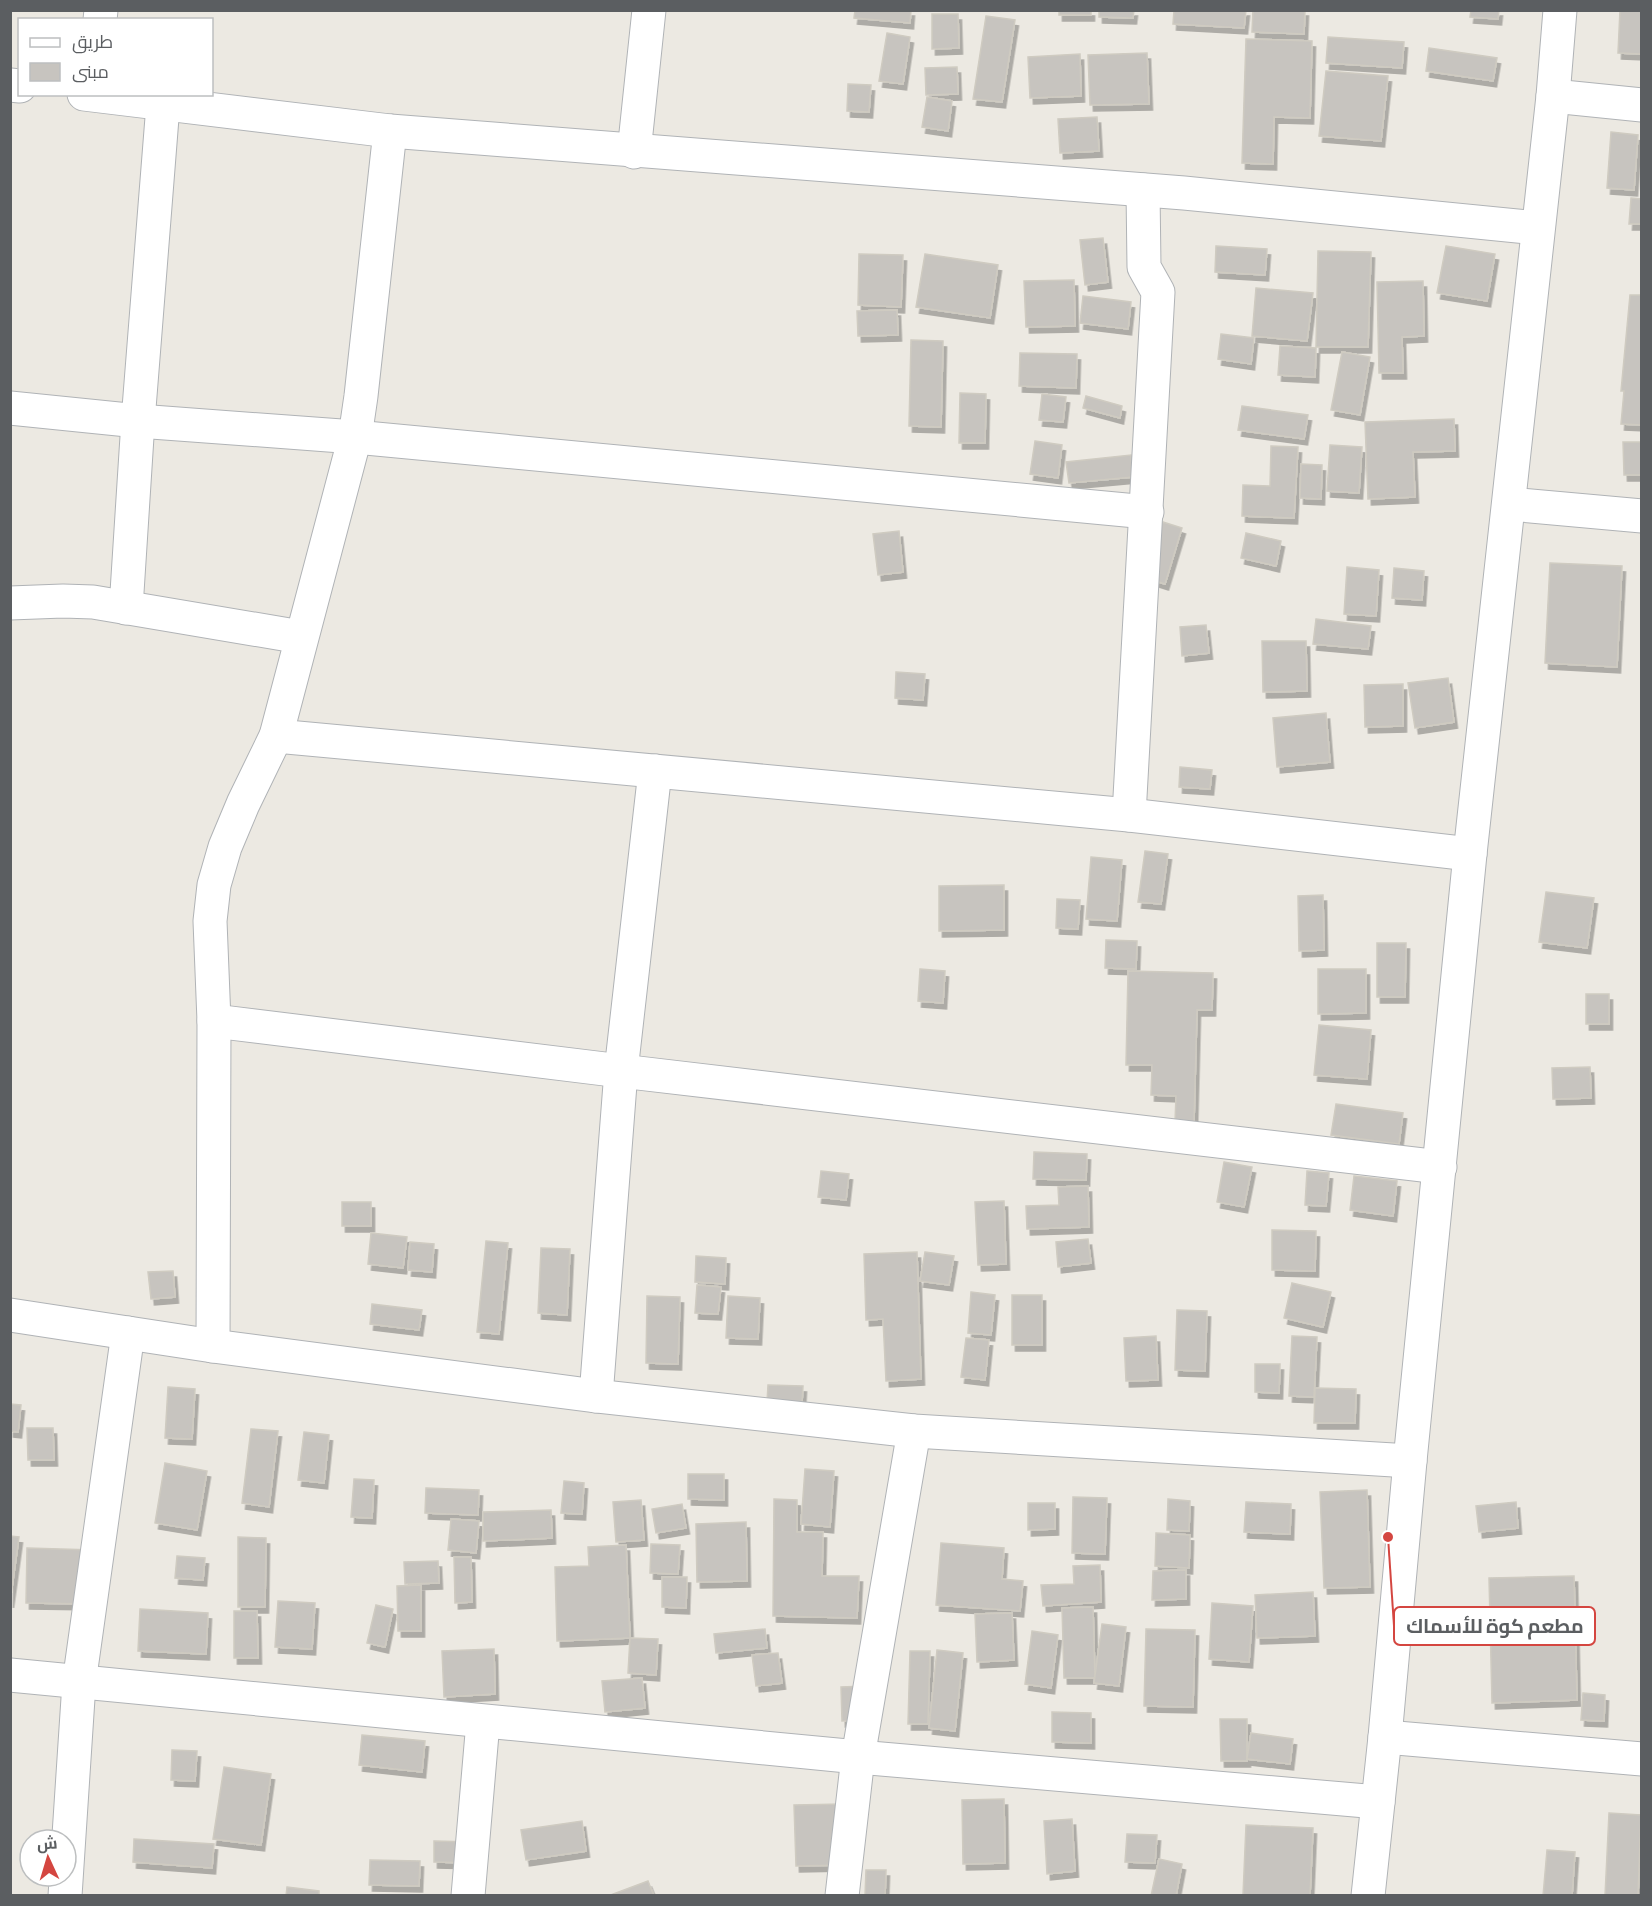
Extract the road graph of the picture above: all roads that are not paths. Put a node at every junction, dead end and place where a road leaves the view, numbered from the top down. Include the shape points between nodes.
1 (649, 10) edge
2 (1560, 10) edge
3 (99, 96) edge
4 (1553, 96) junction
5 (163, 105) junction
6 (1641, 105) edge
7 (390, 131) junction
8 (634, 152) junction
9 (1143, 190) junction
10 (1537, 228) junction
11 (10, 408) edge
12 (138, 421) junction
13 (355, 436) junction
14 (1509, 504) junction
15 (1147, 512) junction
16 (1641, 516) edge
17 (10, 603) edge
18 (126, 608) junction
19 (301, 637) junction
20 (276, 736) junction
21 (655, 771) junction
22 (1129, 815) junction
23 (1470, 854) junction
24 (214, 1021) junction
25 (621, 1071) junction
26 (1440, 1167) junction
27 (10, 1315) edge
28 (128, 1333) junction
29 (213, 1346) junction
30 (596, 1396) junction
31 (914, 1431) junction
32 (1410, 1461) junction
33 (10, 1675) edge
34 (79, 1683) junction
35 (483, 1722) junction
36 (1385, 1737) junction
37 (858, 1756) junction
38 (1641, 1759) edge
39 (1378, 1802) junction
40 (65, 1896) edge
41 (468, 1896) edge
42 (843, 1896) edge
43 (1368, 1896) edge

1 - 8 street
2 - 4 street
3 - 5 street
4 - 6 street
4 - 10 street
5 - 7 street
5 - 12 street
7 - 8 street
7 - 13 street
8 - 9 street
9 - 10 street
9 - 15 street via 1144,267 1158,292
10 - 14 street
11 - 12 street
12 - 13 street
12 - 18 street
13 - 15 street
13 - 19 street
14 - 16 street
14 - 23 street
15 - 22 street
17 - 18 street via 93,602
18 - 19 street
19 - 20 street
20 - 21 street
20 - 24 street via 243,804 214,885 210,921
21 - 22 street
21 - 25 street
22 - 23 street
23 - 26 street
24 - 25 street
24 - 29 street
25 - 26 street
25 - 30 street
26 - 32 street
27 - 28 street
28 - 29 street
28 - 34 street
29 - 30 street
30 - 31 street
31 - 32 street
31 - 37 street
32 - 36 street
33 - 34 street
34 - 35 street
34 - 40 street
35 - 37 street
35 - 41 street
36 - 38 street
36 - 39 street
37 - 39 street
37 - 42 street
39 - 43 street

